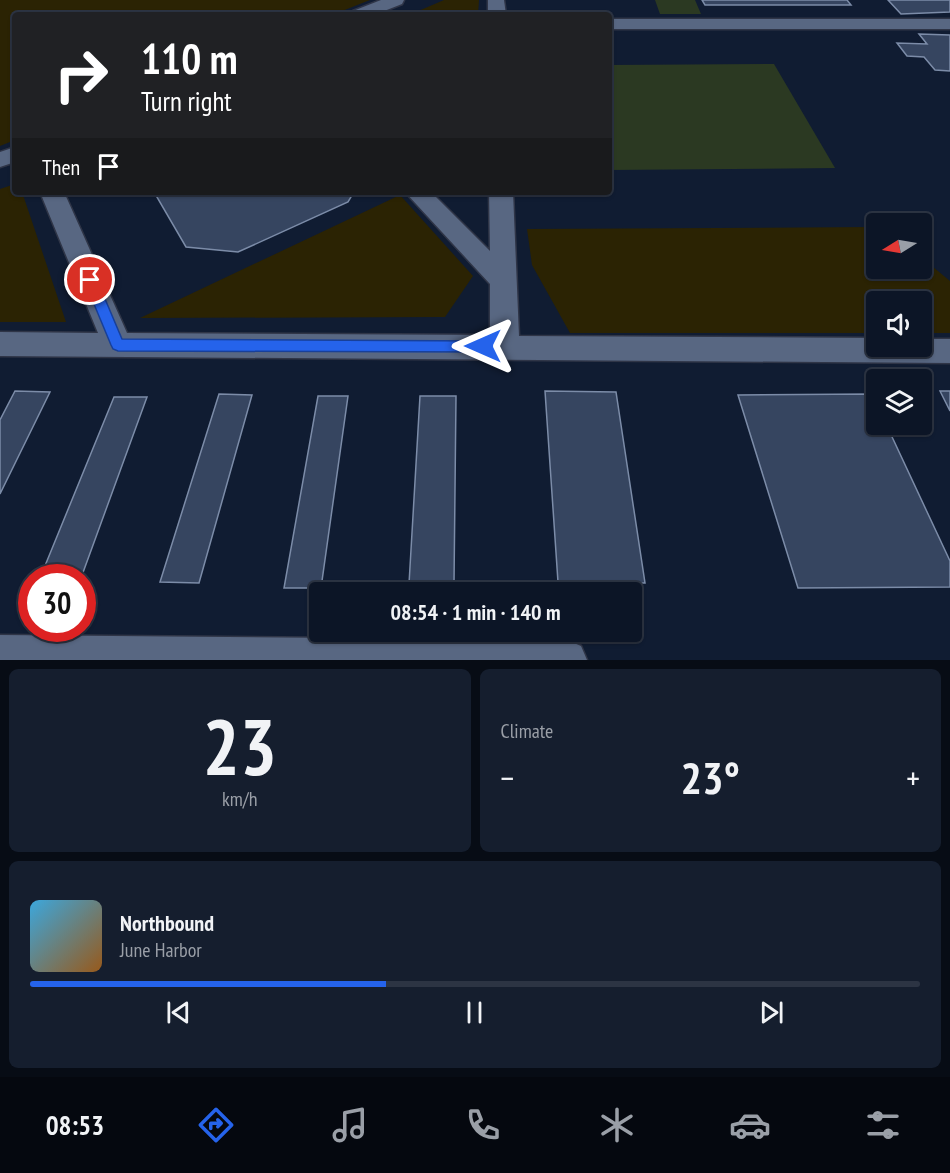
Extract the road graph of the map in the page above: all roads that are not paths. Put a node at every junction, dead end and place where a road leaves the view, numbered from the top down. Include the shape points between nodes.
1 (396, 0) edge
2 (366, 12) edge
3 (612, 24) edge
4 (950, 24) edge
5 (53, 195) edge
6 (420, 195) edge
7 (501, 195) edge
8 (503, 280) junction
9 (0, 344) edge
10 (118, 345) junction
11 (505, 346) junction
12 (950, 351) edge
13 (5, 656) edge
14 (567, 660) edge

1 - 2 street
3 - 4 street
5 - 10 street
6 - 8 street
7 - 8 street
8 - 11 street
9 - 10 street
10 - 11 street
11 - 12 street
13 - 14 street

